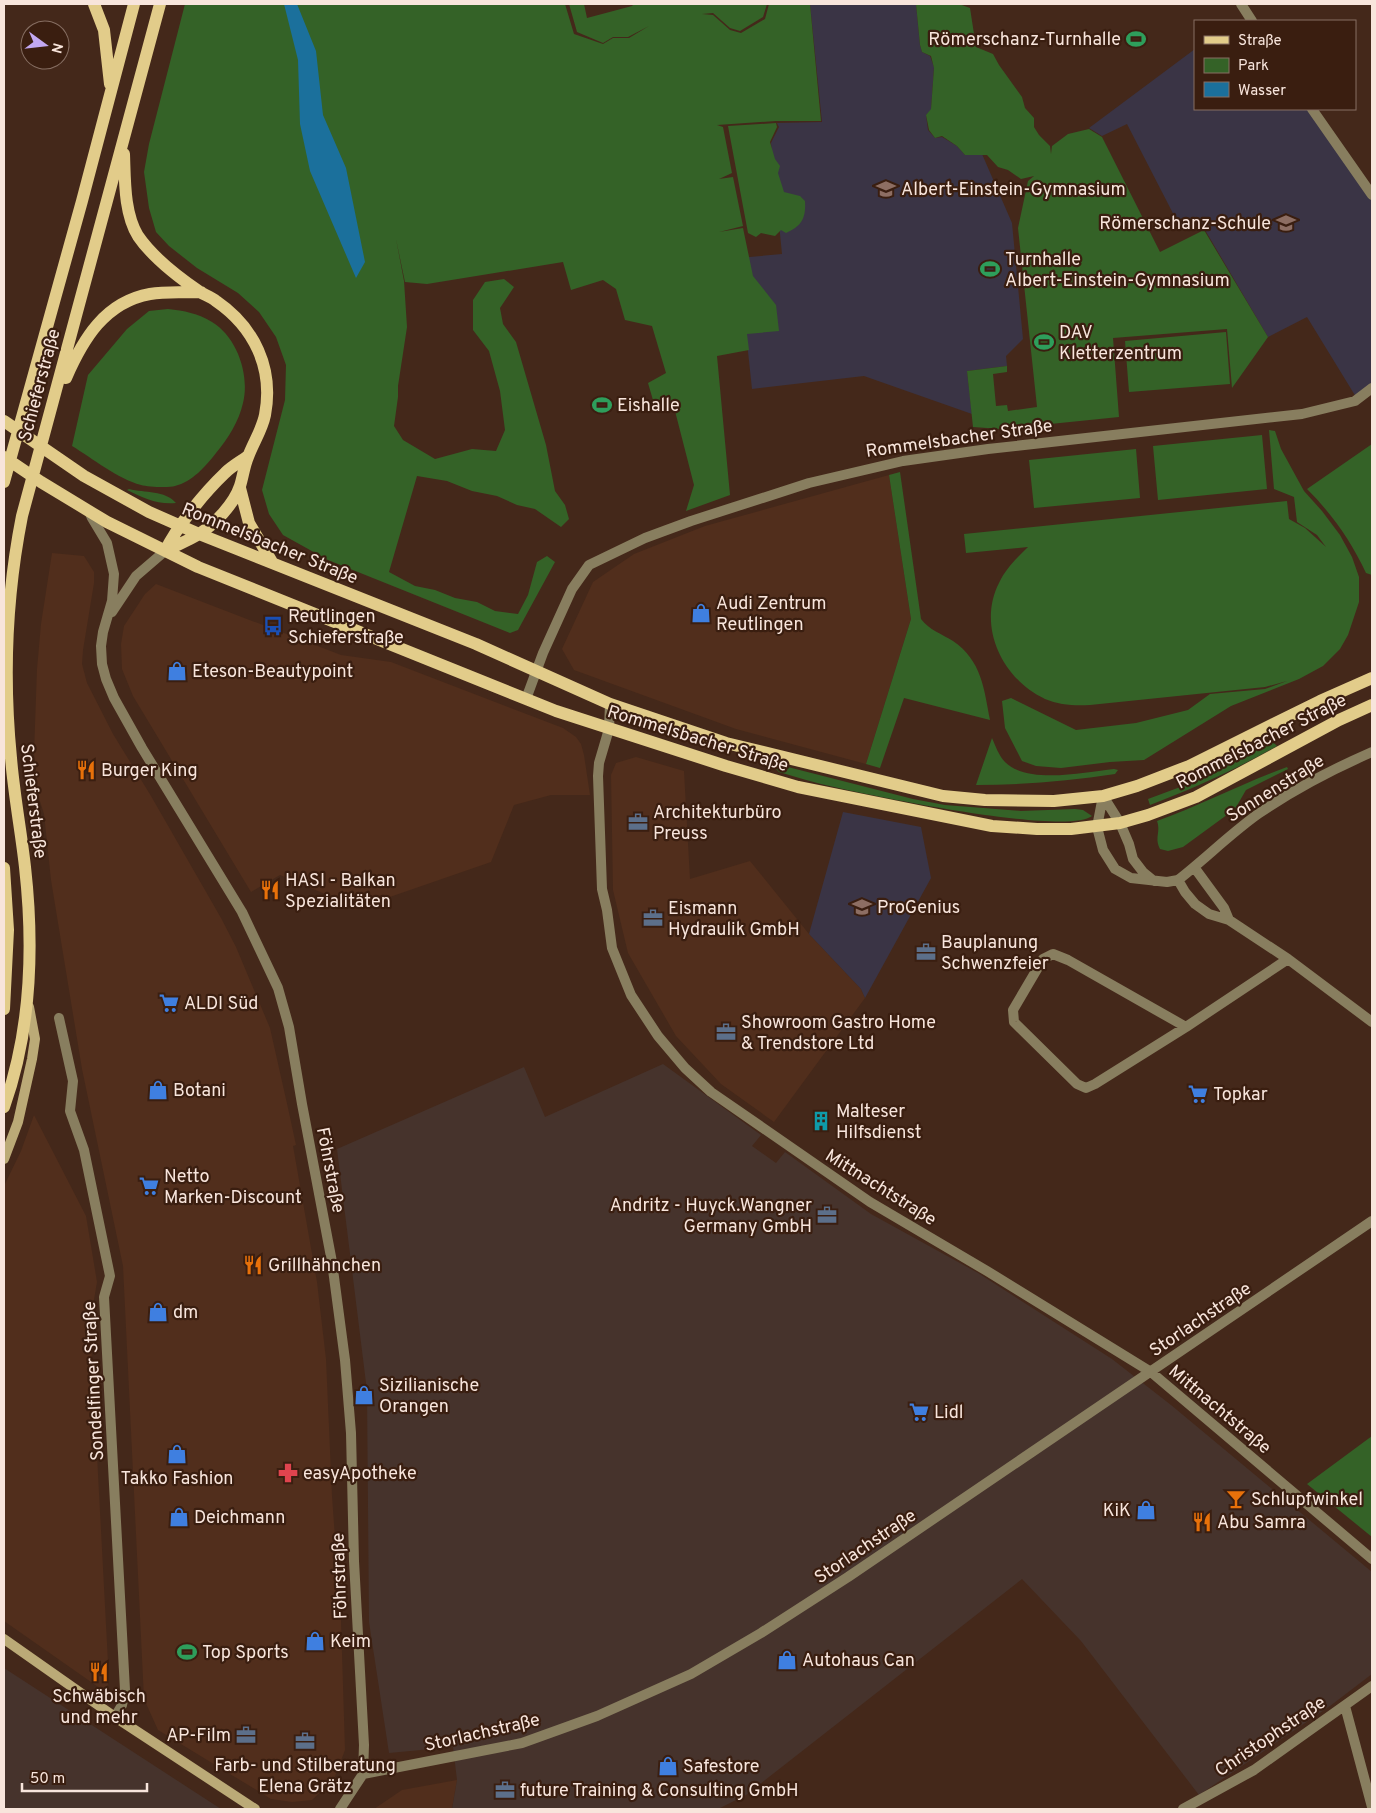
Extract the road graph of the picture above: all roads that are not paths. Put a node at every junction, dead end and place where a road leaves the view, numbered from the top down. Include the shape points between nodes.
1 (94, 4) edge
2 (134, 4) edge
3 (160, 4) edge
4 (1241, 4) edge
5 (1251, 20) edge
6 (111, 92) junction
7 (1313, 110) edge
8 (124, 142) junction
9 (1372, 195) edge
10 (201, 292) junction
11 (1372, 388) edge
12 (4, 421) edge
13 (47, 421) junction
14 (248, 456) junction
15 (4, 457) edge
16 (4, 482) edge
17 (240, 488) junction
18 (84, 508) junction
19 (180, 525) junction
20 (199, 534) junction
21 (165, 551) junction
22 (272, 562) junction
23 (107, 620) junction
24 (536, 671) junction
25 (1372, 678) edge
26 (526, 699) junction
27 (610, 704) junction
28 (1372, 705) edge
29 (609, 729) junction
30 (1372, 752) edge
31 (1103, 796) junction
32 (1120, 823) junction
33 (1097, 827) junction
34 (1194, 867) junction
35 (4, 868) edge
36 (1178, 880) junction
37 (1156, 882) junction
38 (1229, 920) junction
39 (1288, 959) junction
40 (27, 996) junction
41 (4, 1010) edge
42 (59, 1018) dead end
43 (1372, 1022) edge
44 (1186, 1027) junction
45 (4, 1107) edge
46 (4, 1159) edge
47 (1372, 1221) edge
48 (1151, 1372) junction
49 (1372, 1559) edge
50 (4, 1640) edge
51 (1372, 1686) edge
52 (1344, 1706) junction
53 (114, 1717) junction
54 (363, 1774) junction
55 (1372, 1807) edge
56 (256, 1809) edge
57 (340, 1809) edge
58 (1183, 1809) edge

1 - 6 main road via 104,30
2 - 6 main road, Schieferstraße
3 - 8 main road, Schieferstraße
4 - 5 street
6 - 16 main road, Schieferstraße
7 - 9 street
8 - 10 main road via 128,206 138,235 157,257
8 - 13 main road, Schieferstraße
10 - 13 main road via 151,294 128,301 100,321 77,353
10 - 14 main road via 243,324 264,364 267,378 264,417
11 - 24 street, Rommelsbacher Straße via 1355,401 1302,414 903,461 808,483 691,521 645,538 589,565 572,589
12 - 19 main road, Rommelsbacher Straße via 103,487
13 - 40 main road, Schieferstraße via 14,556 6,645 10,757 28,902
14 - 17 main road
14 - 19 main road via 226,472
15 - 18 main road, Rommelsbacher Straße
17 - 20 main road via 225,510
17 - 22 main road via 249,524
18 - 21 main road, Rommelsbacher Straße
18 - 23 street, Föhrstraße via 108,543 113,563 112,601
19 - 20 main road, Rommelsbacher Straße
19 - 21 main road
20 - 21 main road
20 - 22 main road, Rommelsbacher Straße
21 - 23 street, Föhrstraße via 136,576
21 - 26 main road, Rommelsbacher Straße via 212,573
22 - 24 main road, Rommelsbacher Straße
23 - 54 street, Föhrstraße via 101,646 102,664 114,698 242,912 278,988 290,1027 346,1360
24 - 26 street, Rommelsbacher Straße
24 - 27 main road, Rommelsbacher Straße
25 - 31 main road, Rommelsbacher Straße via 1189,766
26 - 29 main road, Rommelsbacher Straße
27 - 29 street, Mittnachtstraße
27 - 31 main road, Rommelsbacher Straße via 726,743 943,796 1054,800
28 - 32 main road, Rommelsbacher Straße via 1196,797
29 - 33 main road, Rommelsbacher Straße via 798,787 956,819 992,826 1037,829
29 - 48 street, Mittnachtstraße via 598,776 602,889 612,948 631,995 658,1036 711,1092 862,1197
30 - 34 street, Sonnenstraße via 1258,814
31 - 32 street
31 - 33 street
32 - 33 main road, Rommelsbacher Straße
32 - 37 street via 1133,859
33 - 37 street via 1103,850 1114,870 1130,878
34 - 36 street, Sonnenstraße
34 - 38 street
35 - 41 main road via 8,951
36 - 37 street
36 - 38 street via 1195,904 1209,914
38 - 39 street
39 - 43 street
39 - 44 street
40 - 45 main road, Schieferstraße via 16,1068
40 - 46 main road via 35,1039 18,1122
42 - 53 street, Sondelfinger Straße via 73,1082 70,1111 84,1150 110,1276 104,1297 125,1690 122,1705
44 - 44 street via 1086,1088 1077,1084 1014,1022 1013,1010 1043,959 1053,954
47 - 48 street, Storlachstraße
48 - 49 street, Mittnachtstraße
48 - 54 street, Storlachstraße via 848,1577 691,1674 597,1716 522,1743
50 - 53 main road
51 - 52 street, Christophstraße
52 - 55 street
52 - 58 street, Christophstraße via 1254,1770
53 - 56 main road
54 - 57 street

